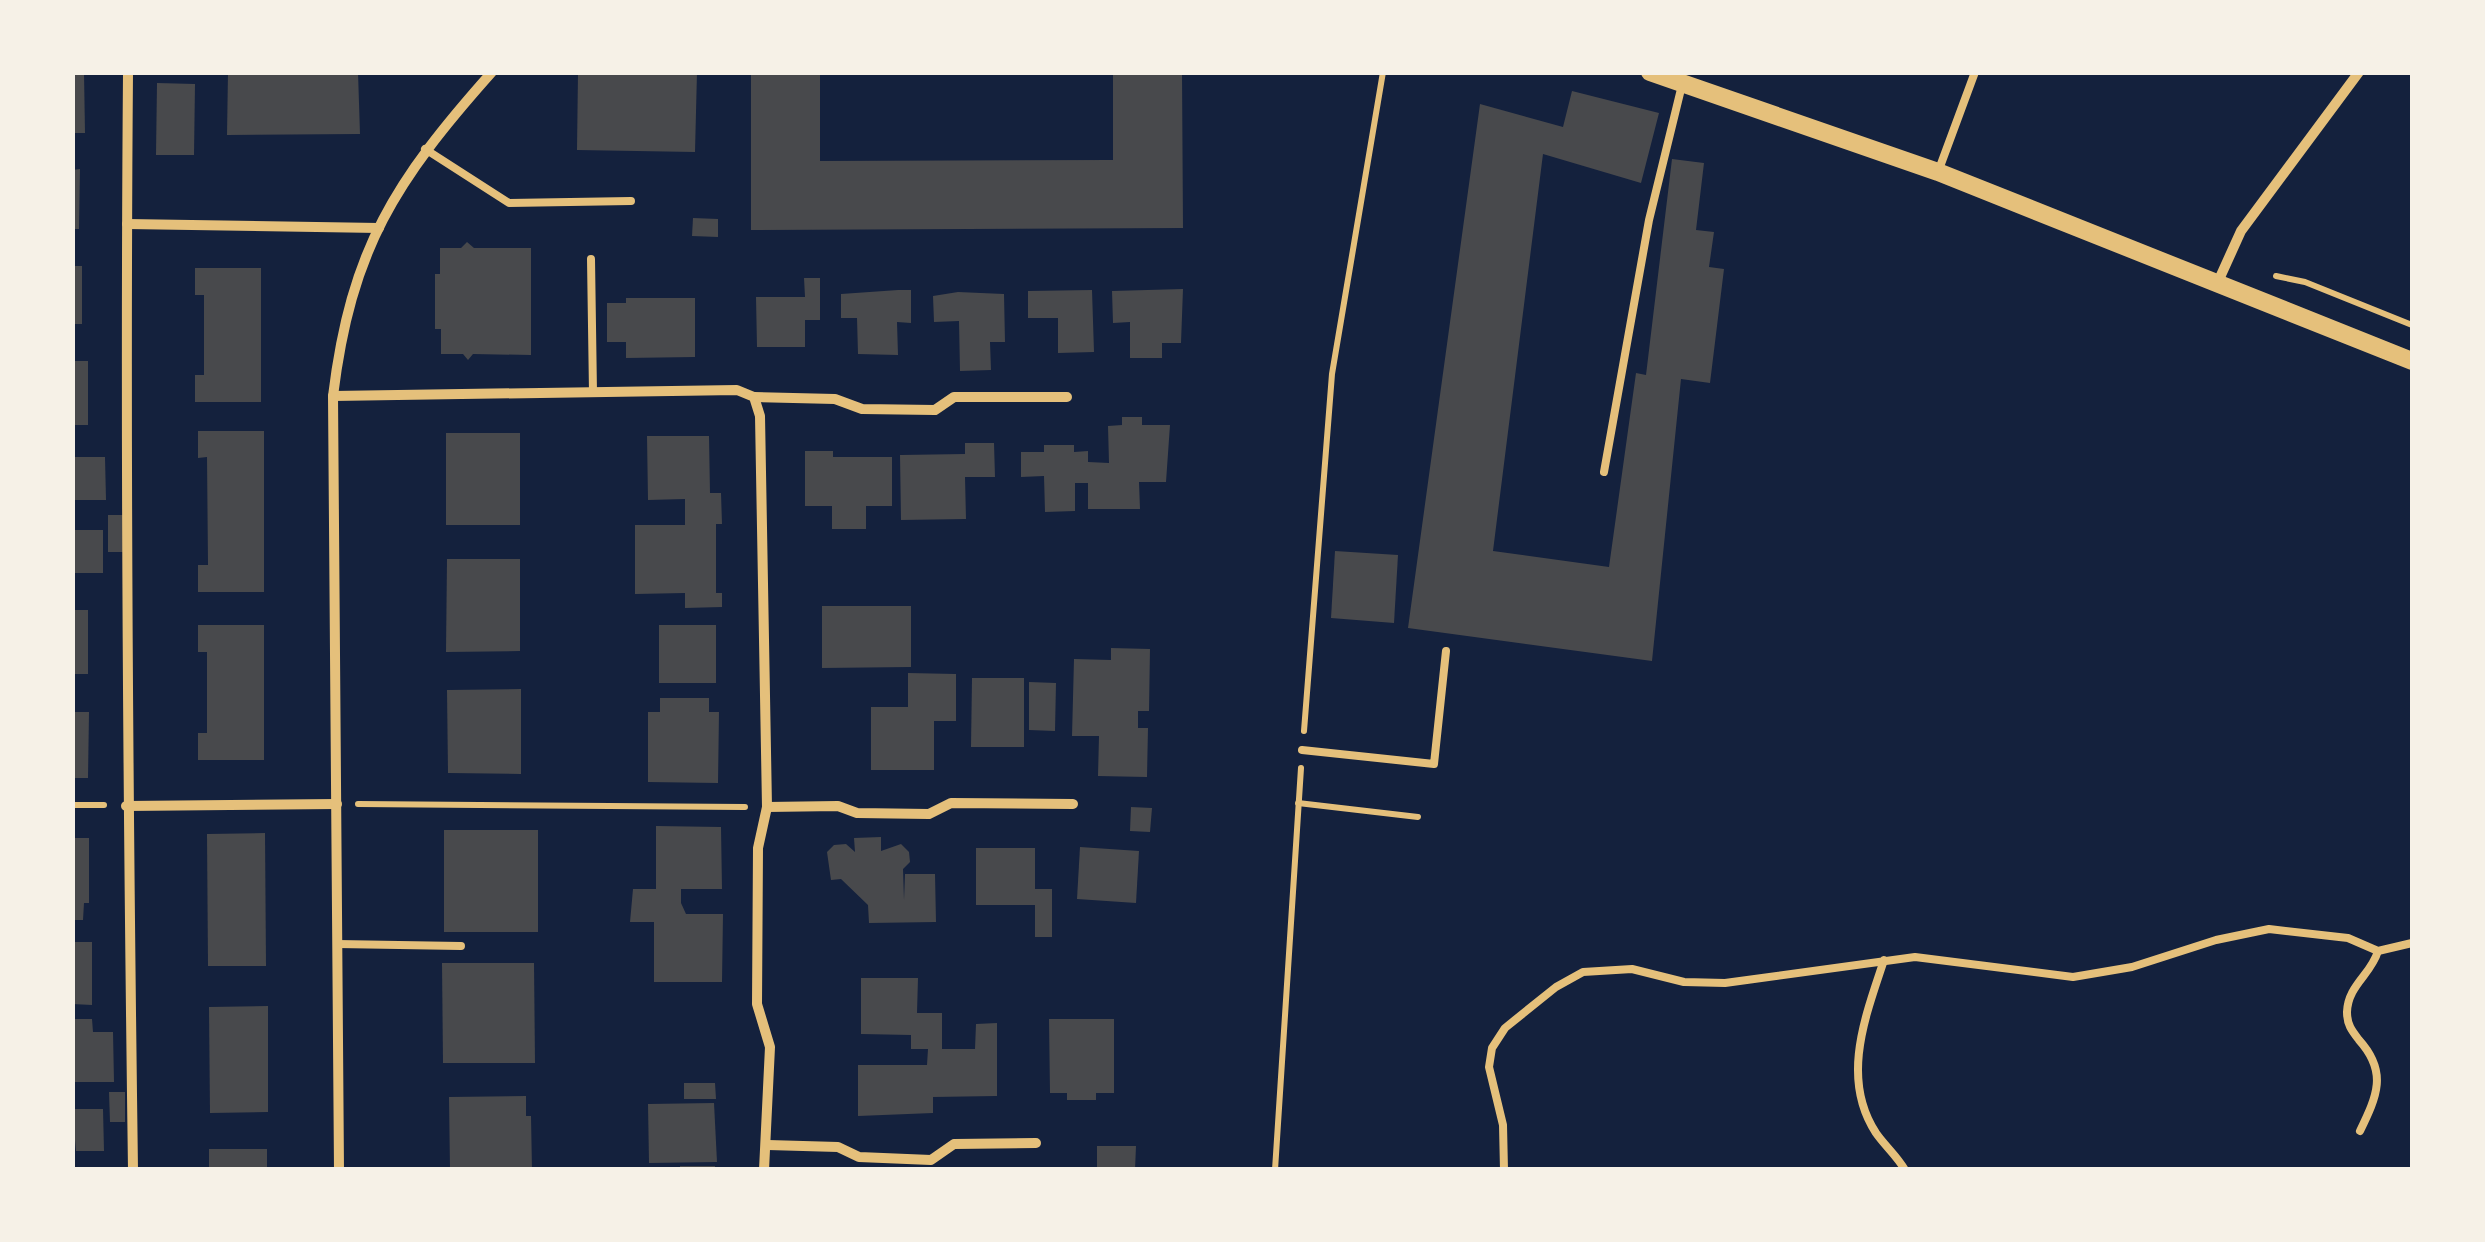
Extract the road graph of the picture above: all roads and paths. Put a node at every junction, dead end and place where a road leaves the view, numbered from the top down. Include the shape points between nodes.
1 (492, 72) edge
2 (1383, 72) edge
3 (1650, 72) edge
4 (1975, 72) edge
5 (2359, 72) edge
6 (128, 73) edge
7 (1682, 82) junction
8 (424, 149) junction
9 (1938, 172) junction
10 (631, 201) dead end
11 (127, 224) junction
12 (379, 228) junction
13 (592, 259) dead end
14 (2217, 284) junction
15 (2412, 360) edge
16 (593, 393) junction
17 (333, 396) junction
18 (1067, 396) dead end
19 (754, 397) junction
20 (1604, 472) dead end
21 (1446, 652) dead end
22 (1302, 750) junction
23 (1298, 803) junction
24 (337, 804) junction
25 (1073, 804) dead end
26 (72, 805) edge
27 (126, 806) junction
28 (767, 807) junction
29 (1418, 817) dead end
30 (337, 944) junction
31 (2412, 944) edge
32 (461, 946) dead end
33 (2378, 951) junction
34 (1884, 960) junction
35 (2360, 1131) dead end
36 (1036, 1144) dead end
37 (768, 1145) junction
38 (132, 1170) edge
39 (339, 1170) edge
40 (764, 1170) edge
41 (1274, 1170) edge
42 (1504, 1170) edge
43 (1905, 1170) edge

1 - 8 street
2 - 22 path via 1332,374
3 - 7 street
4 - 9 lane
5 - 14 street via 2241,231
6 - 11 street
7 - 9 street
7 - 20 lane via 1649,220
8 - 10 lane via 509,203
8 - 12 street
9 - 14 street
11 - 12 street
11 - 27 street
12 - 17 street via 342,323
13 - 16 lane
14 - 15 street
16 - 17 street
16 - 19 street via 737,390
17 - 24 street
18 - 19 street via 954,397 935,410
19 - 28 street via 760,416
21 - 22 lane via 1434,764
22 - 23 path
23 - 29 path
23 - 41 path
24 - 27 street
24 - 28 path
24 - 30 street
25 - 28 street via 951,803 929,814
26 - 27 path
27 - 38 street
28 - 37 street via 758,848 756,1004 770,1047
30 - 32 lane
30 - 39 street
31 - 33 lane
33 - 34 lane via 2348,938 2269,930 2074,977 1977,962
33 - 35 lane via 2355,984 2346,1016 2379,1077
34 - 42 lane via 1725,983 1607,967 1570,980 1505,1028 1492,1048
34 - 43 lane via 1858,1043 1858,1065 1866,1113
36 - 37 street via 954,1144 931,1160
37 - 40 street

